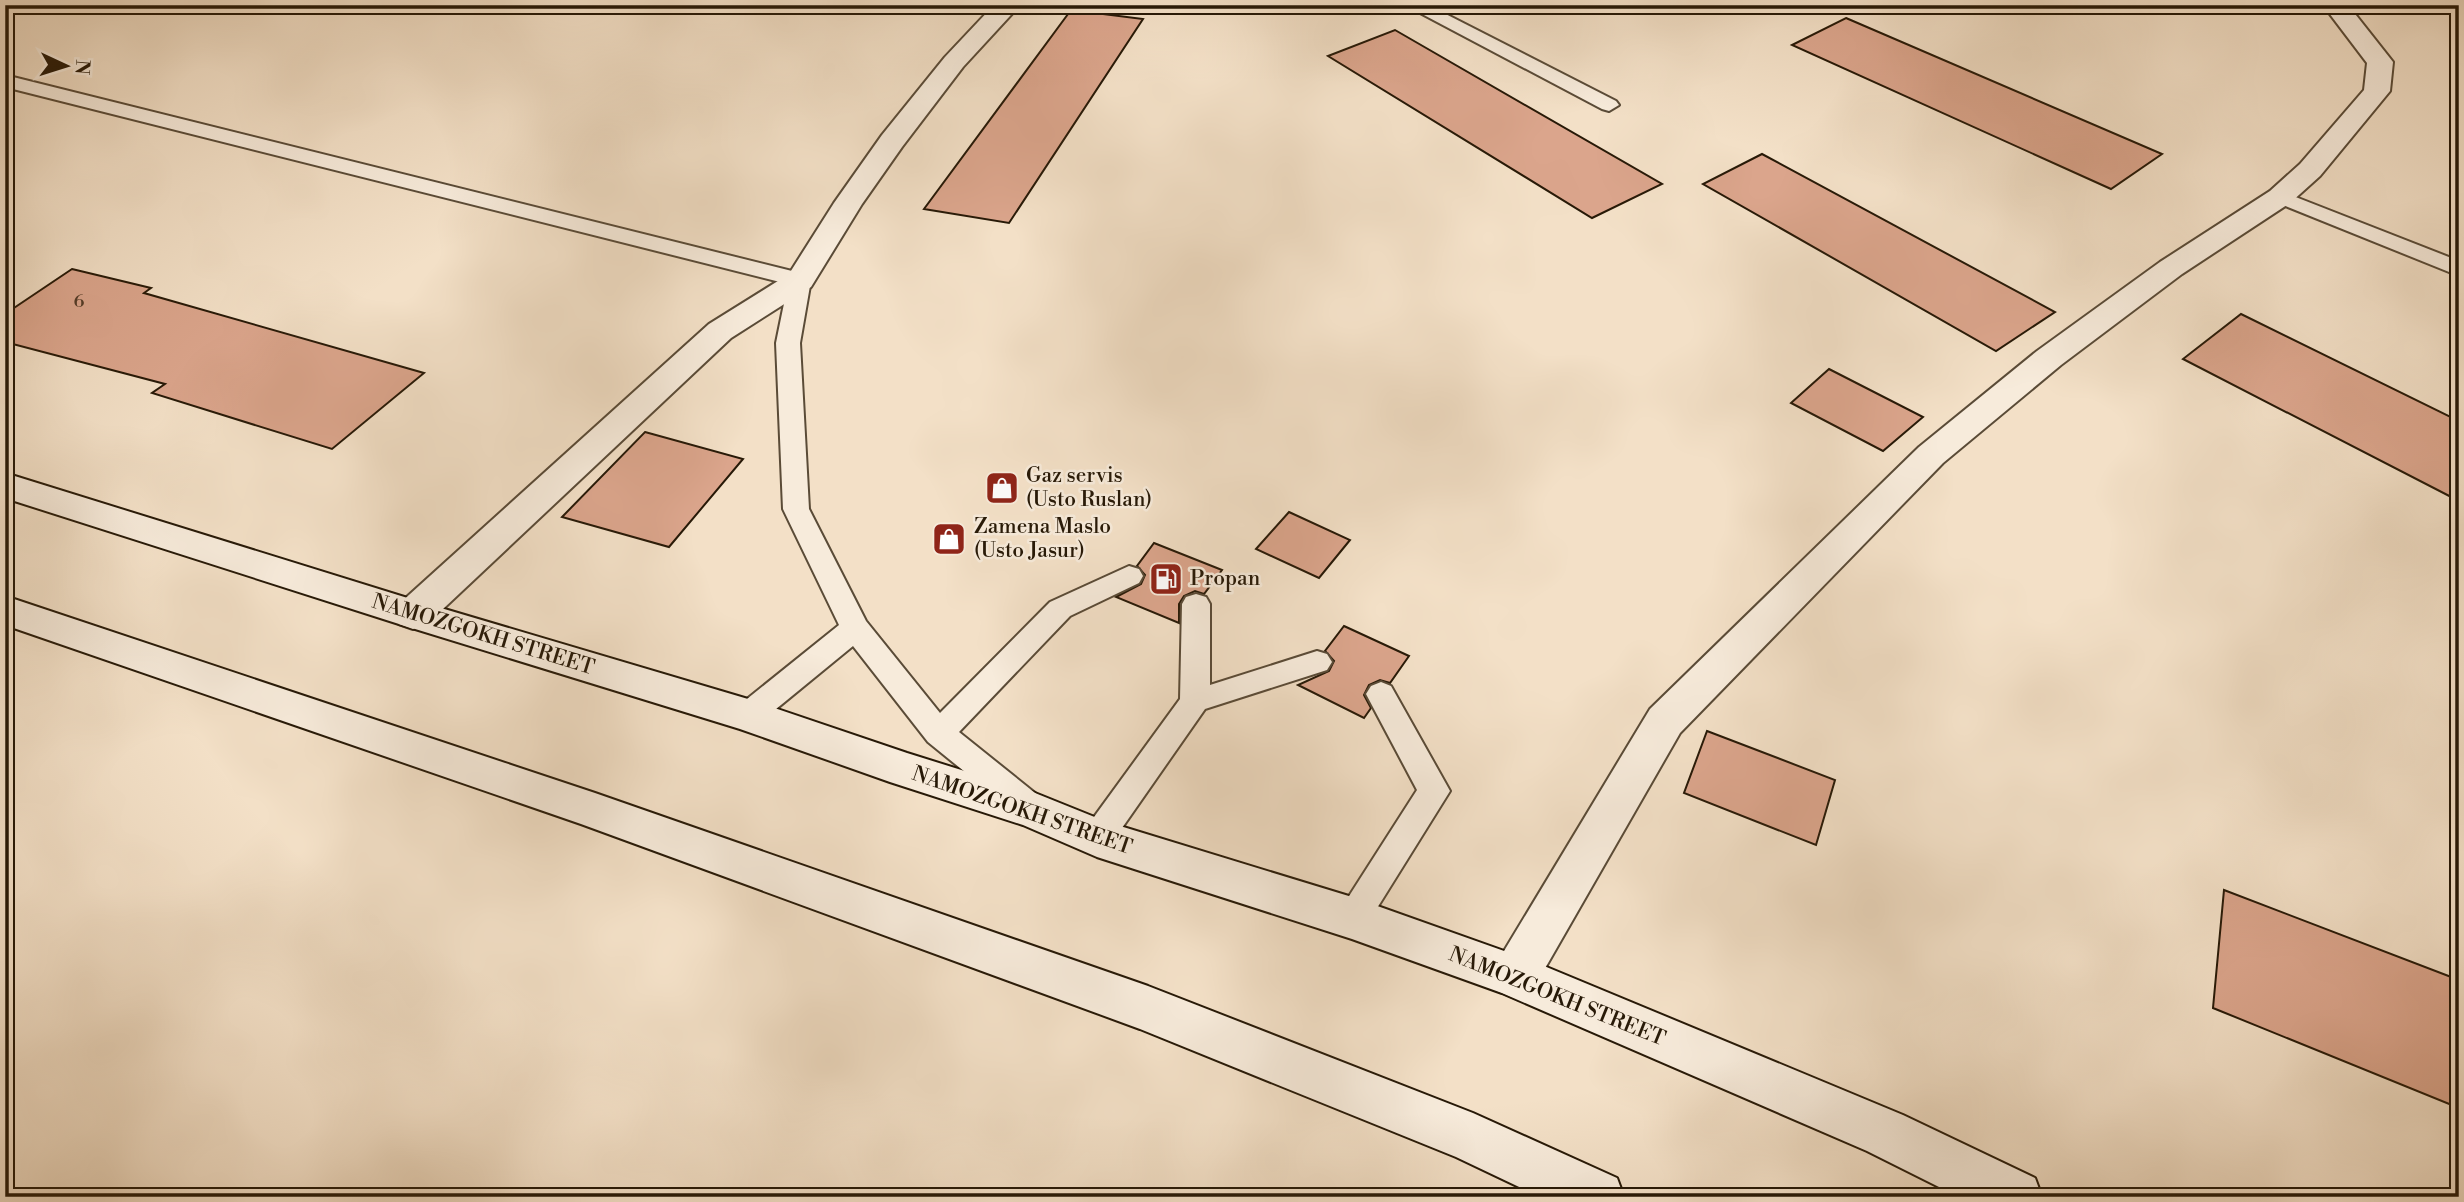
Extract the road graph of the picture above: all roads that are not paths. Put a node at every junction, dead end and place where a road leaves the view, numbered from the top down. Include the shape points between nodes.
1 (1414, 5) edge
2 (2335, 5) edge
3 (1001, 6) edge
4 (5, 81) edge
5 (1609, 105) dead end
6 (2280, 197) junction
7 (2459, 269) edge
8 (800, 280) junction
9 (5, 485) edge
10 (1129, 576) dead end
11 (1196, 604) dead end
12 (5, 610) edge
13 (414, 614) junction
14 (855, 628) junction
15 (1317, 662) dead end
16 (1381, 694) dead end
17 (1195, 701) junction
18 (748, 715) junction
19 (939, 733) junction
20 (1035, 811) junction
21 (1097, 838) junction
22 (1352, 918) junction
23 (1515, 976) junction
24 (1598, 1197) edge
25 (2016, 1197) edge

1 - 5 lane
2 - 6 street via 2380,62 2377,91 2310,170
3 - 8 street via 891,141
4 - 8 lane
6 - 7 lane
6 - 23 street via 2171,268 2049,358 1931,455 1665,721
8 - 13 street via 720,331
8 - 14 lane via 788,342 796,509
9 - 13 street, NAMOZGOKH STREET
10 - 19 lane via 1060,609
11 - 17 lane
12 - 24 street via 595,811 1148,1009 1473,1138
13 - 18 street, NAMOZGOKH STREET
14 - 18 lane
14 - 19 lane
15 - 17 lane
16 - 22 lane via 1434,791
17 - 21 lane
18 - 20 street, NAMOZGOKH STREET
19 - 20 lane
20 - 21 street, NAMOZGOKH STREET
21 - 22 street, NAMOZGOKH STREET
22 - 23 street, NAMOZGOKH STREET
23 - 25 street, NAMOZGOKH STREET via 1885,1133

